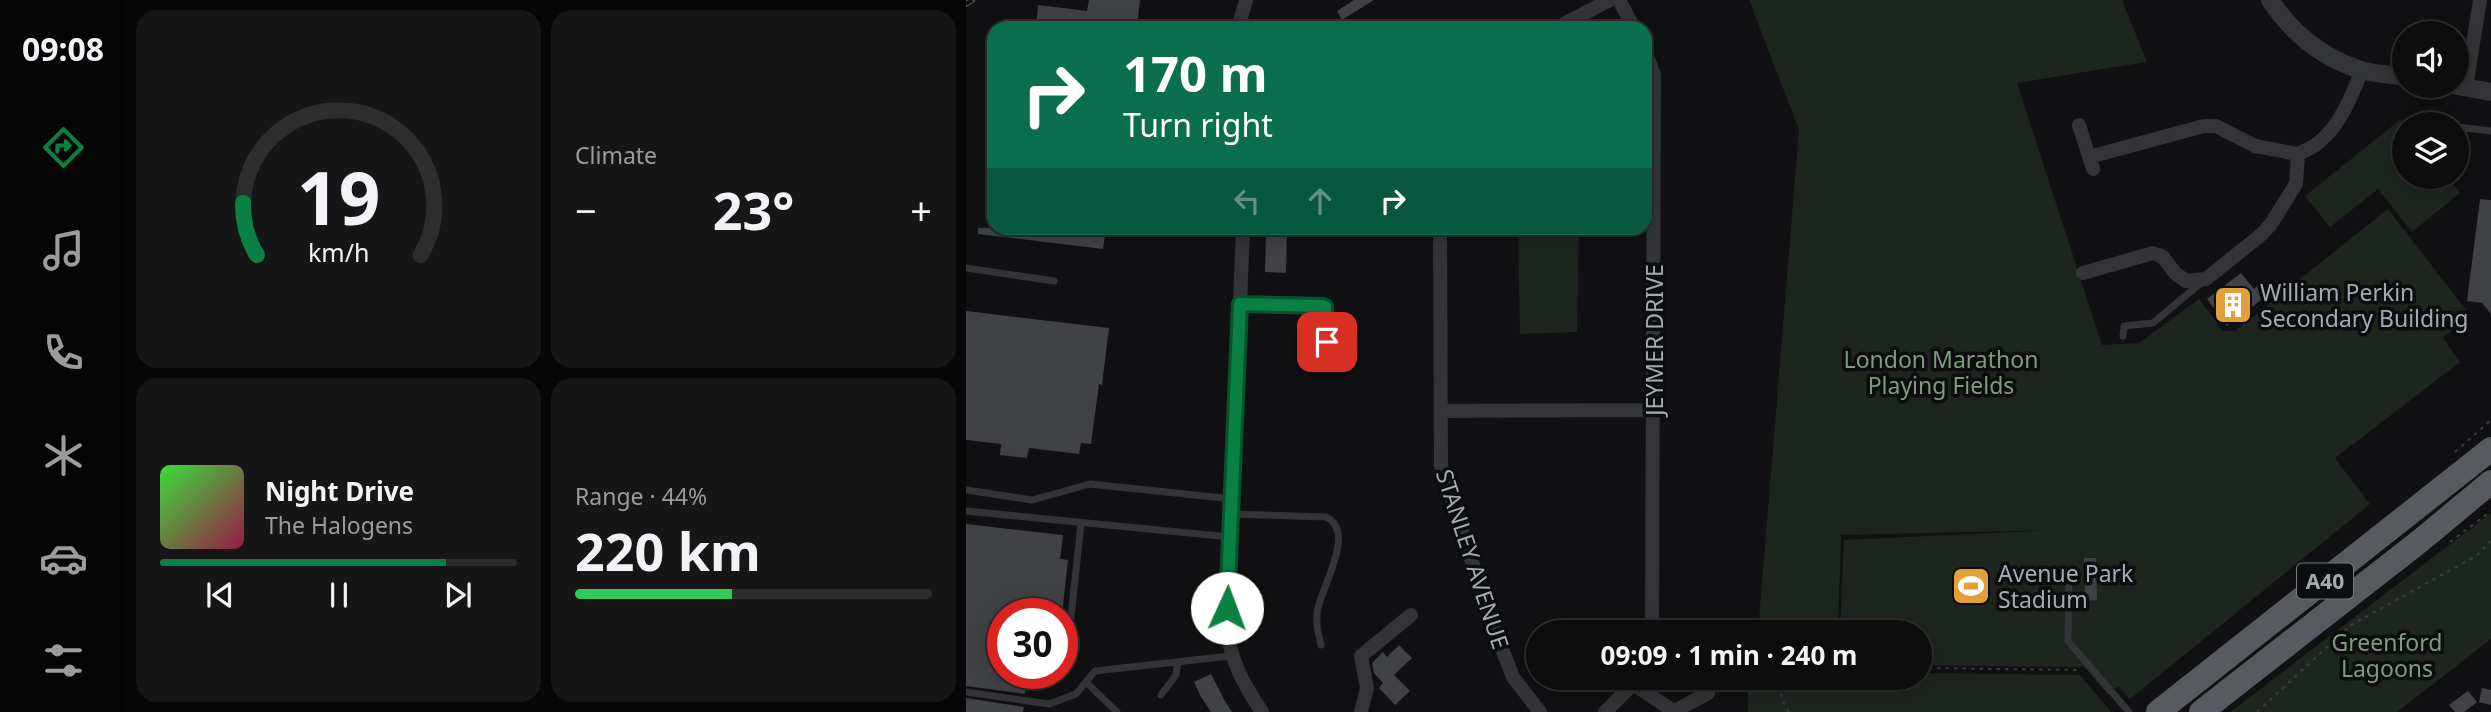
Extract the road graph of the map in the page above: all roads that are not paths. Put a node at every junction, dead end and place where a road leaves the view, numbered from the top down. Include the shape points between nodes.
1 (1246, 0) edge
2 (1610, 0) edge
3 (1619, 0) edge
4 (2270, 0) edge
5 (2480, 0) edge
6 (1240, 21) edge
7 (1570, 21) edge
8 (1630, 21) edge
9 (2469, 53) edge
10 (1652, 69) edge
11 (2362, 70) junction
12 (2392, 75) edge
13 (2469, 87) edge
14 (2491, 92) edge
15 (2079, 125) dead end
16 (2469, 128) edge
17 (2491, 131) edge
18 (2298, 154) junction
19 (1242, 235) edge
20 (1440, 235) edge
21 (966, 268) edge
22 (2083, 273) dead end
23 (2206, 279) junction
24 (1054, 281) dead end
25 (1240, 304) junction
26 (2123, 336) dead end
27 (1327, 342) dead end
28 (1654, 410) junction
29 (1441, 411) junction
30 (2491, 432) edge
31 (2491, 449) edge
32 (2491, 482) edge
33 (966, 490) edge
34 (2491, 496) edge
35 (1232, 507) junction
36 (966, 511) edge
37 (2407, 516) junction
38 (1081, 524) junction
39 (1230, 537) junction
40 (2420, 541) junction
41 (2069, 576) dead end
42 (1073, 598) edge
43 (1410, 615) dead end
44 (1652, 620) edge
45 (1321, 646) dead end
46 (1230, 656) junction
47 (1178, 662) junction
48 (1086, 682) junction
49 (1626, 690) edge
50 (1648, 690) edge
51 (966, 692) edge
52 (1708, 693) dead end
53 (1161, 695) dead end
54 (1675, 711) edge
55 (1117, 712) edge
56 (1262, 712) edge
57 (1361, 712) edge
58 (1540, 712) edge
59 (1605, 712) edge
60 (2129, 712) edge
61 (2158, 712) edge
62 (2202, 712) edge

1 - 6 street
2 - 7 street
3 - 8 street
4 - 11 street via 2312,45
5 - 9 street
10 - 28 street, JEYMER DRIVE
11 - 12 street
11 - 18 street via 2349,103 2326,136
13 - 14 street
15 - 18 street via 2091,163 2204,126 2217,126 2255,146
16 - 17 lane
18 - 23 street via 2295,184 2271,224
19 - 25 street
20 - 29 street, STANLEY AVENUE
21 - 24 lane
22 - 23 street via 2153,253 2186,281
23 - 26 lane via 2153,323 2124,326
25 - 27 lane via 1323,306
25 - 35 street
28 - 29 street
28 - 44 street, JEYMER DRIVE
29 - 58 street, STANLEY AVENUE via 1441,466 1492,623 1513,677
30 - 37 highway, A40
31 - 37 highway, A40
32 - 40 highway, A40
33 - 35 lane via 1032,500 1090,484
34 - 40 highway, A40
35 - 39 street
35 - 45 lane via 1326,517 1338,527 1340,538 1317,616
36 - 38 lane
37 - 61 highway, A40
38 - 39 lane
38 - 42 lane
39 - 46 street
40 - 62 highway, A40
41 - 60 lane via 2068,641
43 - 57 street via 1360,656 1367,688
46 - 47 lane
46 - 56 street
47 - 48 lane via 1095,671
47 - 53 lane via 1175,676
48 - 51 lane via 1076,694 1049,704
48 - 55 lane
49 - 59 street
50 - 54 street
52 - 54 street

